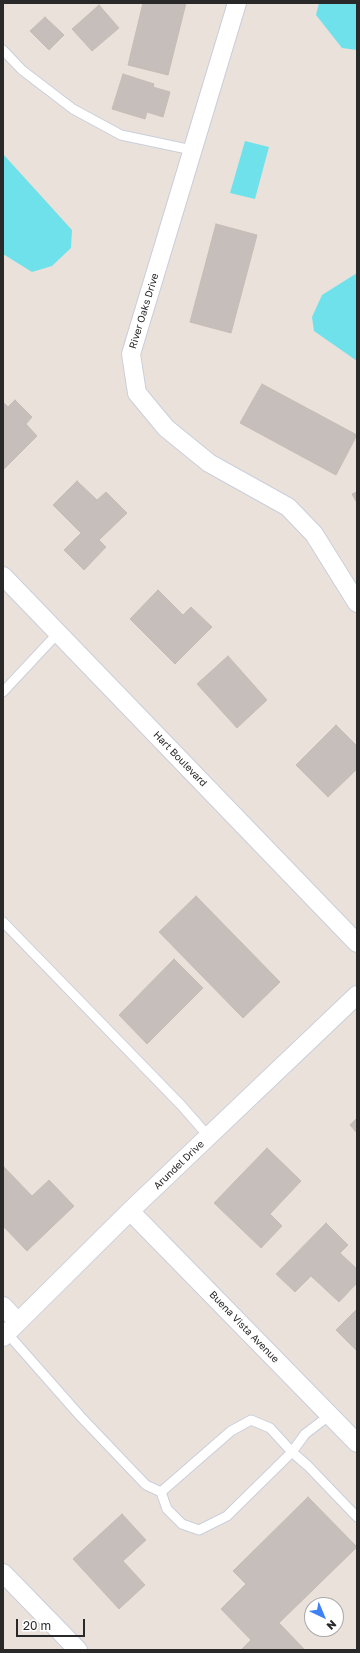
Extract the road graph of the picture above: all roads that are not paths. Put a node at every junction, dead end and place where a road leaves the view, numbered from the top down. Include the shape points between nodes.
1 (237, 3) edge
2 (3, 50) edge
3 (192, 150) junction
4 (3, 576) edge
5 (357, 603) edge
6 (58, 633) junction
7 (3, 692) edge
8 (3, 922) edge
9 (357, 943) edge
10 (357, 995) edge
11 (209, 1137) junction
12 (130, 1211) junction
13 (3, 1306) edge
14 (9, 1330) edge
15 (330, 1415) junction
16 (357, 1443) edge
17 (292, 1452) junction
18 (161, 1492) junction
19 (357, 1517) edge
20 (3, 1572) edge
21 (78, 1650) edge

1 - 3 street, River Oaks Drive
2 - 3 lane via 22,70 72,109 121,135
3 - 5 street, River Oaks Drive via 131,354 137,393 166,428 209,463 288,508 314,534
4 - 6 street, Hart Boulevard
6 - 7 lane
6 - 9 street, Hart Boulevard
8 - 11 lane
10 - 11 street, Arundel Drive
11 - 12 street, Arundel Drive
12 - 14 street, Arundel Drive
12 - 15 street, Buena Vista Avenue
13 - 14 street
14 - 18 lane via 81,1417 146,1485
15 - 16 street, Buena Vista Avenue
15 - 17 lane via 305,1434
17 - 18 lane via 270,1428 251,1420 231,1431
17 - 18 lane via 227,1516 199,1530 182,1524 167,1509
17 - 19 lane
20 - 21 street

